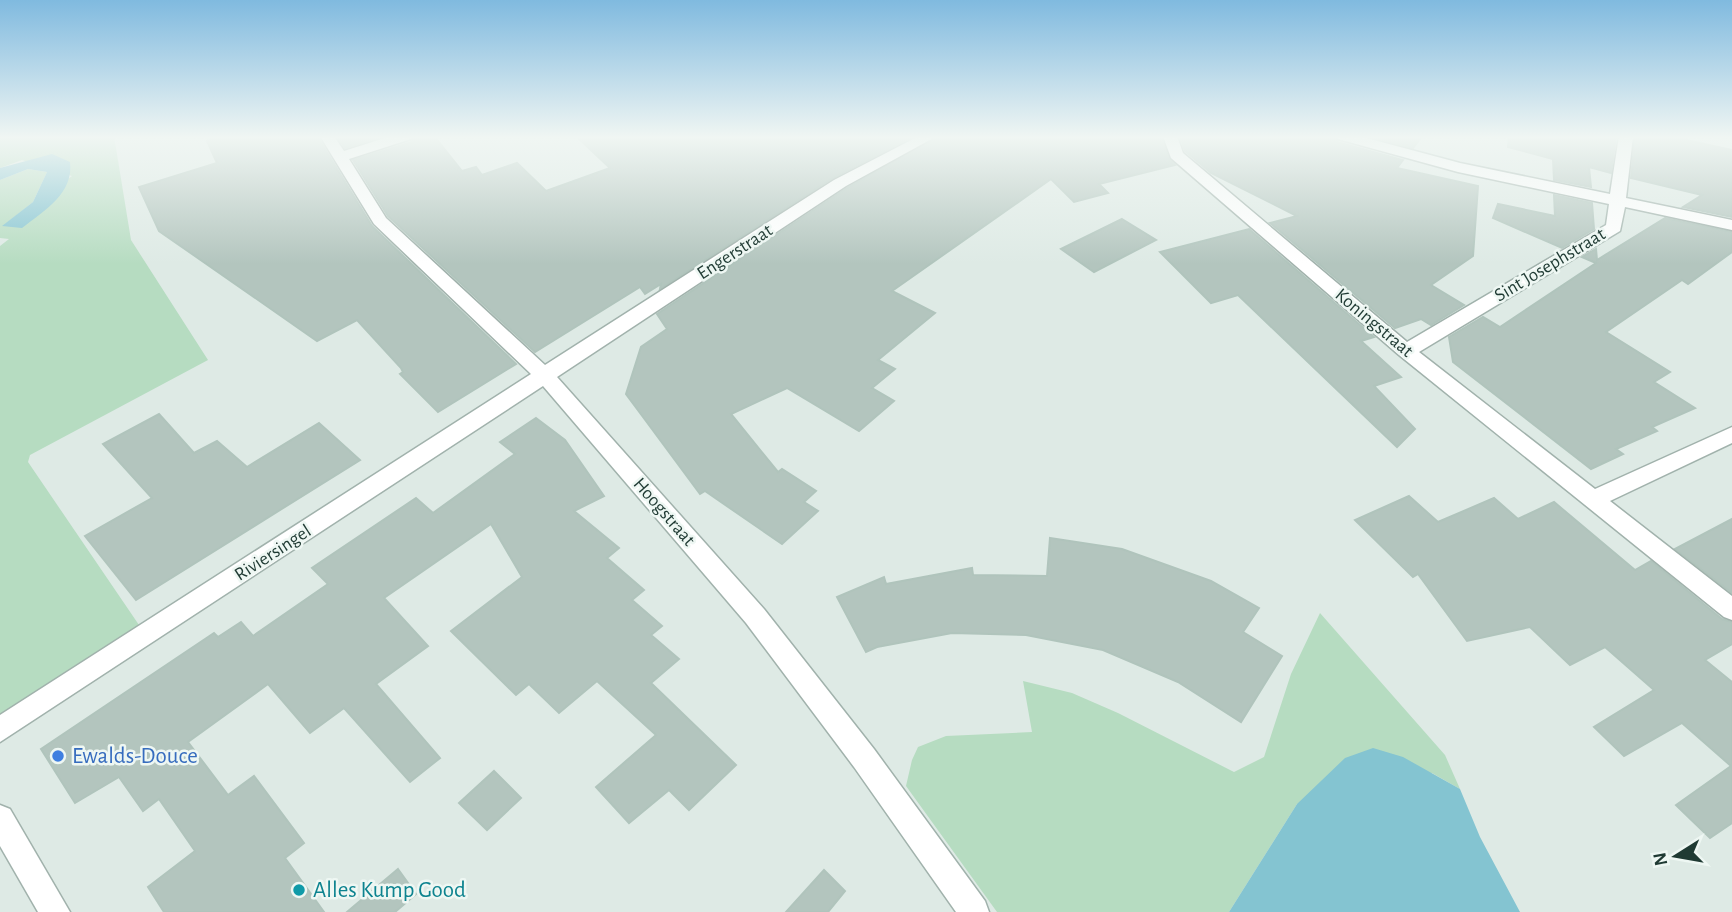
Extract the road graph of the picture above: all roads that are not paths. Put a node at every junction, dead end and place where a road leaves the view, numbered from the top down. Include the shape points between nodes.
1 (352, 179) edge
2 (849, 179) edge
3 (1203, 179) edge
4 (1512, 179) edge
5 (1621, 179) edge
6 (1618, 201) junction
7 (1732, 225) edge
8 (1406, 351) junction
9 (545, 376) junction
10 (1732, 434) edge
11 (1591, 500) junction
12 (1732, 610) edge
13 (0, 730) edge
14 (0, 819) edge
15 (55, 912) edge
16 (974, 912) edge

1 - 9 street, Hoogstraat via 380,221
2 - 9 street, Engerstraat
3 - 8 street, Koningstraat
4 - 6 street
5 - 6 street, Sint Josephstraat
6 - 7 street
6 - 8 street, Sint Josephstraat via 1614,227
8 - 11 street, Koningstraat
9 - 13 street, Riviersingel
9 - 16 street, Hoogstraat via 755,616
10 - 11 street
11 - 12 street, Koningstraat
14 - 15 street

